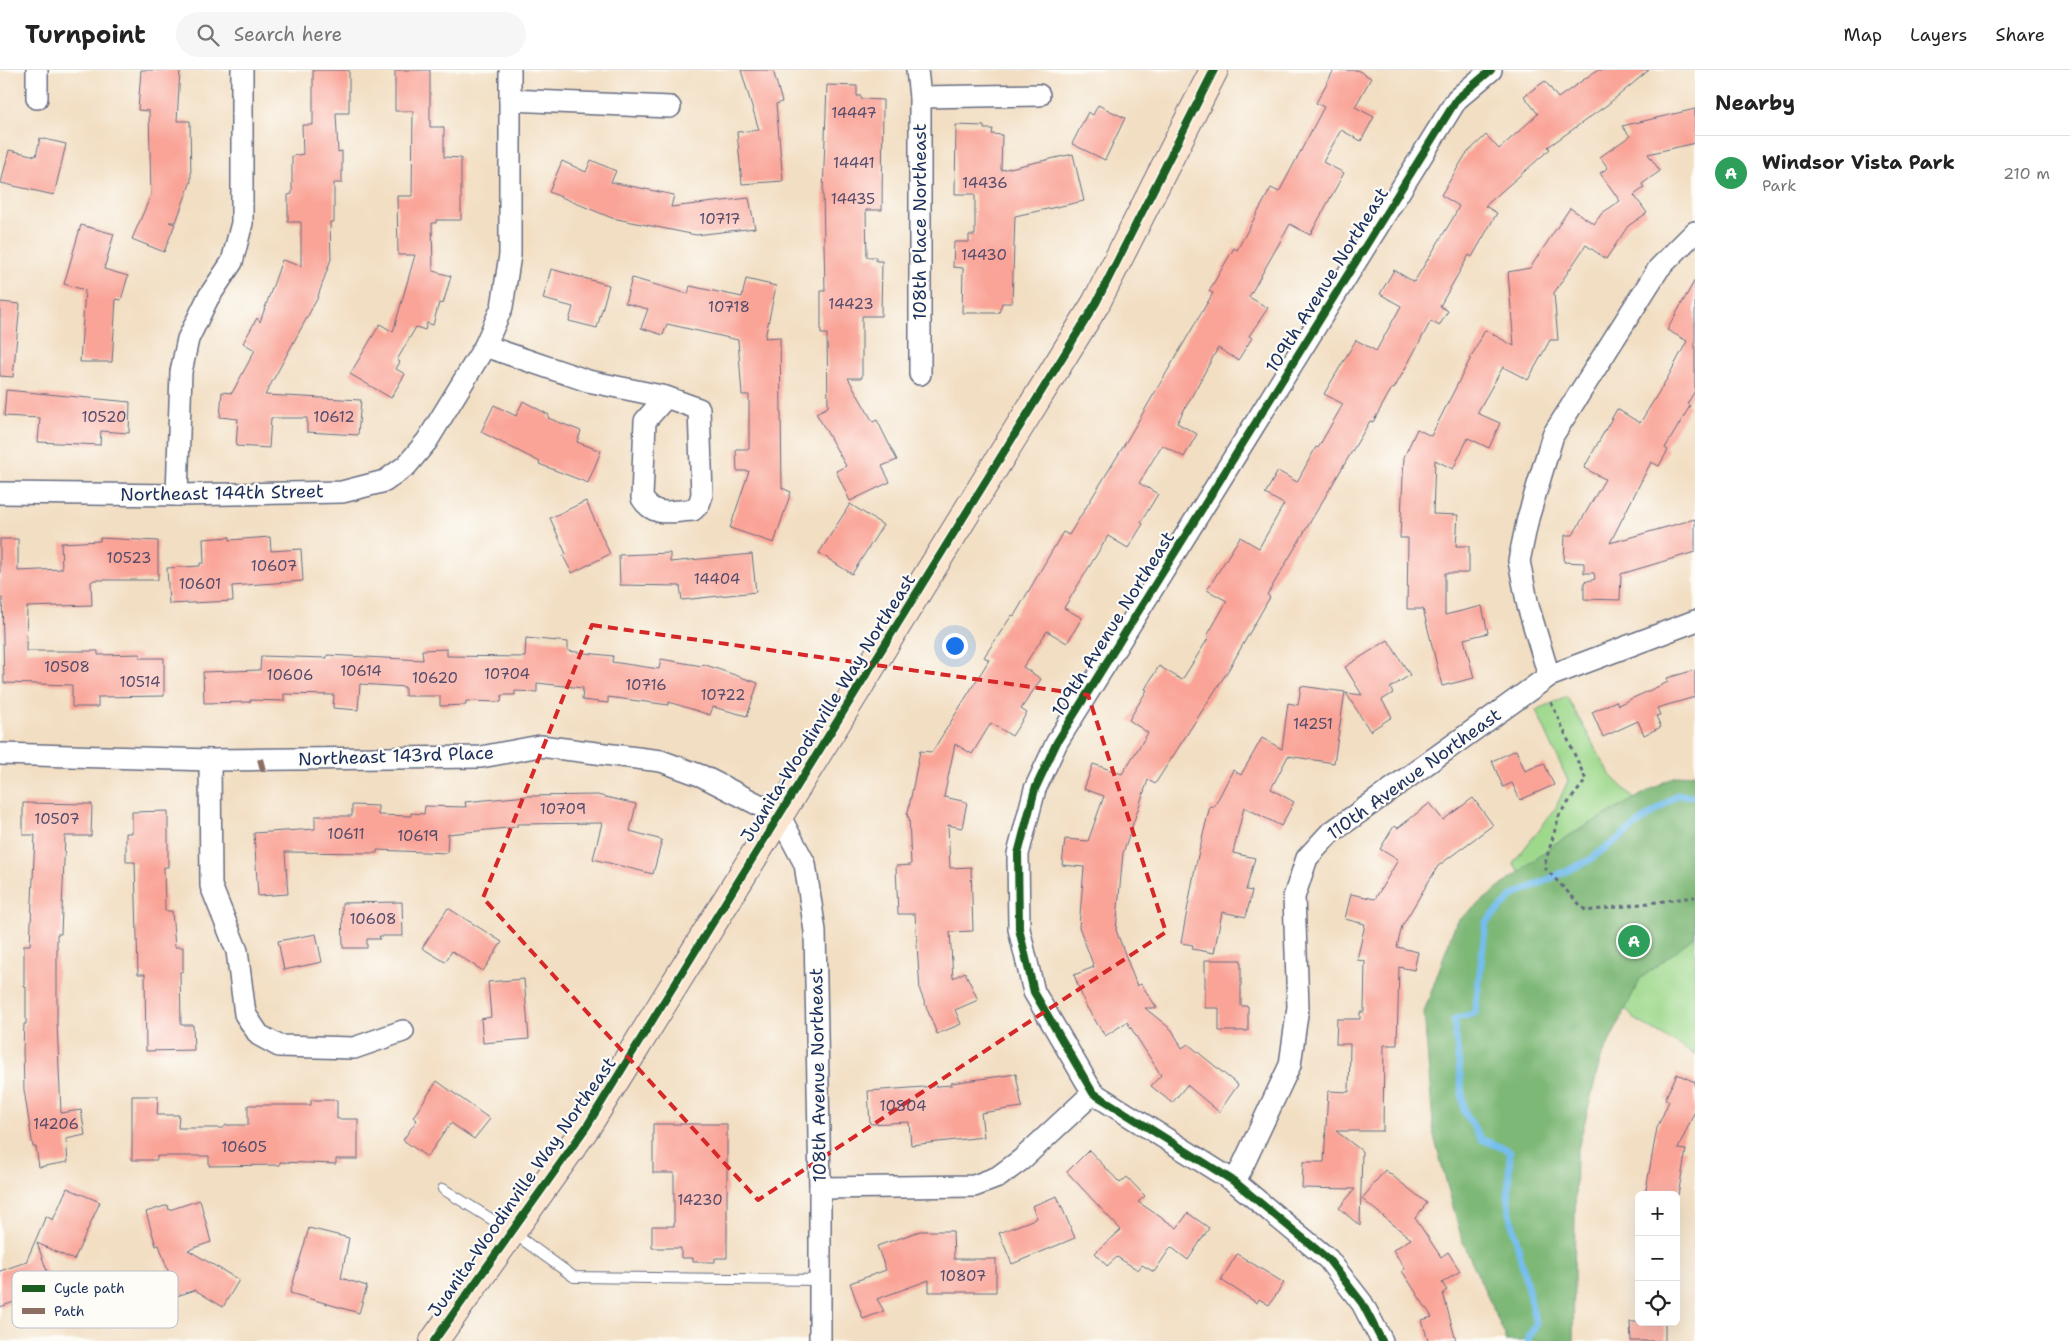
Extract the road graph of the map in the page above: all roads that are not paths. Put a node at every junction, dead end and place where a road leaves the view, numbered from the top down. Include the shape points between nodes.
1 (37, 70) edge
2 (242, 70) edge
3 (510, 70) edge
4 (917, 70) edge
5 (1214, 70) edge
6 (1491, 70) edge
7 (1039, 95) dead end
8 (920, 97) junction
9 (37, 98) dead end
10 (510, 100) junction
11 (670, 107) dead end
12 (1695, 232) edge
13 (485, 346) junction
14 (920, 374) dead end
15 (666, 398) junction
16 (0, 493) edge
17 (177, 495) junction
18 (1695, 621) edge
19 (1549, 676) junction
20 (0, 754) edge
21 (210, 760) junction
22 (780, 815) junction
23 (403, 1031) dead end
24 (1093, 1093) junction
25 (1235, 1182) junction
26 (820, 1188) junction
27 (444, 1189) dead end
28 (512, 1232) junction
29 (820, 1280) junction
30 (439, 1340) edge
31 (820, 1341) edge
32 (1382, 1341) edge

1 - 9 street
2 - 17 street via 242,224 232,262 208,298 188,339 181,372
3 - 10 street, Northeast 144th Street
4 - 8 street, 108th Place Northeast
5 - 22 main road, Juanita-Woodinville Way Northeast via 1096,303
6 - 24 street, 109th Avenue Northeast via 1457,99 1058,742 1034,789 1018,854 1019,929 1034,992
7 - 8 street
8 - 14 street, 108th Place Northeast
10 - 11 street
10 - 13 street, Northeast 144th Street via 510,255 502,307
12 - 19 street via 1659,268 1553,435 1528,518 1519,561 1528,606
13 - 15 street via 588,381
13 - 17 street, Northeast 144th Street via 427,441 407,465 385,481 342,492
15 - 15 street via 645,421 642,498 648,508 656,512 692,510 702,495 699,409
16 - 17 street, Northeast 144th Street
18 - 19 street, 110th Avenue Northeast
19 - 25 street, 110th Avenue Northeast via 1329,834 1307,858 1294,897 1298,1007 1290,1065
20 - 21 street, Northeast 143rd Place
21 - 22 street, Northeast 143rd Place via 481,757 540,746 661,761 702,776
21 - 23 street via 211,886 237,951 245,1014 259,1035 279,1046 354,1048
22 - 26 street, 108th Avenue Northeast via 805,864 815,931
22 - 28 main road, Juanita-Woodinville Way Northeast via 587,1126
24 - 25 street, 109th Avenue Northeast
24 - 26 street via 1020,1160 998,1177 974,1186
25 - 32 street via 1328,1258 1362,1303
26 - 29 street, 108th Avenue Northeast
27 - 28 lane
28 - 29 lane via 574,1277
28 - 30 main road, Juanita-Woodinville Way Northeast
29 - 31 street, 108th Avenue Northeast

